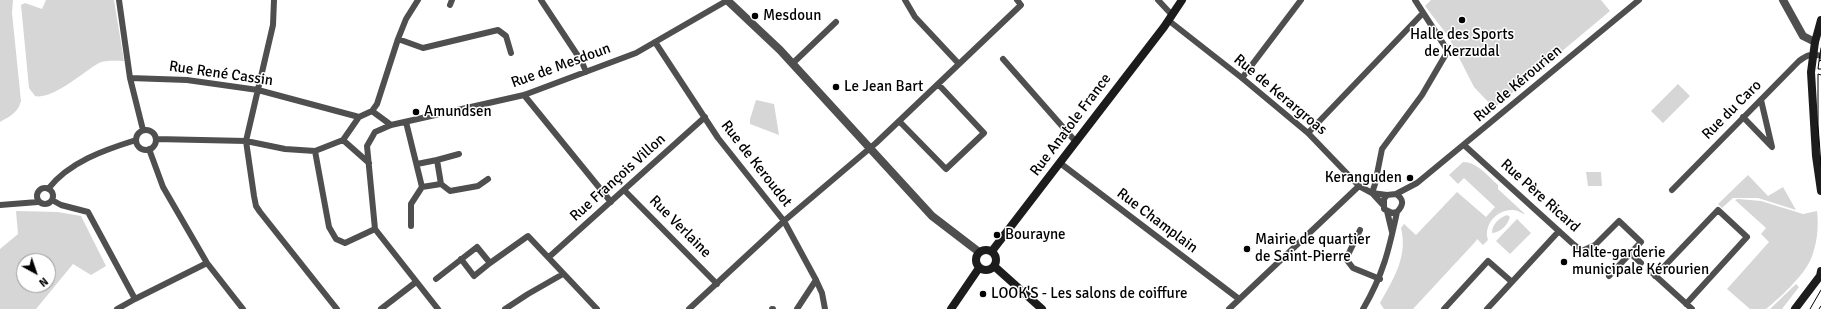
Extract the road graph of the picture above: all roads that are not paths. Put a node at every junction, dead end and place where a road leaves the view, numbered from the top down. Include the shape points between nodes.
1 (119, 0) edge
2 (274, 0) edge
3 (418, 0) edge
4 (541, 0) edge
5 (728, 0) edge
6 (905, 0) edge
7 (1017, 0) edge
8 (1182, 0) edge
9 (1301, 0) edge
10 (1415, 0) edge
11 (1639, 0) edge
12 (1783, 0) edge
13 (1159, 1) edge
14 (1424, 13) junction
15 (1170, 18) junction
16 (1821, 20) edge
17 (836, 22) dead end
18 (398, 39) junction
19 (655, 42) junction
20 (1815, 42) junction
21 (511, 52) dead end
22 (1817, 55) edge
23 (1003, 59) dead end
24 (792, 64) junction
25 (959, 64) junction
26 (586, 72) junction
27 (130, 78) junction
28 (1242, 78) junction
29 (938, 84) junction
30 (258, 90) junction
31 (524, 95) junction
32 (1761, 100) junction
33 (372, 111) junction
34 (359, 117) junction
35 (705, 117) junction
36 (1743, 117) junction
37 (899, 121) junction
38 (406, 122) junction
39 (391, 125) junction
40 (143, 130) junction
41 (1308, 134) junction
42 (156, 139) junction
43 (136, 140) junction
44 (343, 140) junction
45 (246, 141) junction
46 (1076, 142) junction
47 (1464, 145) junction
48 (870, 148) junction
49 (149, 149) junction
50 (315, 151) junction
51 (459, 154) dead end
52 (437, 160) junction
53 (369, 163) junction
54 (417, 164) junction
55 (1060, 164) junction
56 (488, 179) dead end
57 (441, 184) junction
58 (1359, 186) junction
59 (422, 187) junction
60 (1412, 187) junction
61 (48, 188) junction
62 (624, 190) junction
63 (1672, 190) dead end
64 (1821, 191) edge
65 (1372, 193) junction
66 (1396, 194) junction
67 (1387, 195) junction
68 (52, 200) junction
69 (1402, 201) junction
70 (38, 202) junction
71 (610, 202) junction
72 (0, 205) edge
73 (1383, 205) junction
74 (1387, 212) junction
75 (1398, 212) junction
76 (784, 221) junction
77 (411, 226) dead end
78 (376, 229) junction
79 (1360, 230) dead end
80 (1559, 231) junction
81 (1392, 234) junction
82 (992, 251) junction
83 (979, 252) junction
84 (1630, 253) junction
85 (549, 257) junction
86 (461, 259) junction
87 (207, 263) junction
88 (490, 263) junction
89 (1641, 263) dead end
90 (994, 266) junction
91 (979, 268) junction
92 (1649, 270) dead end
93 (563, 274) junction
94 (1821, 274) edge
95 (1609, 276) dead end
96 (1655, 276) junction
97 (1380, 278) junction
98 (436, 279) dead end
99 (816, 280) junction
100 (416, 282) junction
101 (1512, 282) junction
102 (717, 284) junction
103 (135, 299) junction
104 (1239, 299) junction
105 (1686, 304) junction
106 (117, 309) edge
107 (243, 309) edge
108 (337, 309) edge
109 (381, 309) edge
110 (438, 309) edge
111 (505, 309) edge
112 (597, 309) edge
113 (689, 309) edge
114 (797, 309) edge
115 (825, 309) edge
116 (951, 309) edge
117 (1042, 309) edge
118 (1229, 309) edge
119 (1363, 309) edge
120 (1444, 309) edge
121 (1487, 309) edge
122 (1692, 309) edge
123 (1795, 309) edge

1 - 27 street
2 - 30 street via 272,25
3 - 18 street via 406,19
4 - 26 street
5 - 19 street, Rue de Mesdoun
5 - 24 street
6 - 25 street via 915,17
7 - 25 street via 1021,5
8 - 15 main road, Rue Anatole France
9 - 28 street
10 - 14 street
11 - 47 street, Rue de Kérourien
12 - 20 street via 1803,36
13 - 15 street, Rue de Kerargroas
14 - 41 street
14 - 65 street via 1446,48 1446,54 1422,95 1382,149
15 - 28 street, Rue de Kerargroas
15 - 46 main road, Rue Anatole France
16 - 20 main road
17 - 24 street
18 - 21 street via 423,48 498,30 506,36
18 - 33 street via 377,104
19 - 26 street, Rue de Mesdoun
19 - 35 street, Rue de Keroudot
20 - 22 main road
22 - 32 street, Rue du Caro via 1808,55 1799,61
22 - 64 main road via 1811,72 1816,156
23 - 46 street
24 - 48 street
25 - 29 street
26 - 31 street, Rue de Mesdoun
27 - 30 street, Rue René Cassin via 187,80
27 - 40 street
28 - 41 street, Rue de Kerargroas
29 - 37 street
29 - 37 street via 984,133 946,169
30 - 34 street, Rue René Cassin
30 - 45 street
31 - 38 street, Rue de Mesdoun
31 - 71 street
32 - 36 street, Rue du Caro
32 - 36 street via 1772,147
33 - 34 street
33 - 39 street
34 - 44 street
35 - 62 street, Rue François Villon
35 - 76 street, Rue de Keroudot via 718,138
36 - 63 street, Rue du Caro
37 - 48 street
38 - 39 street, Rue de Mesdoun
38 - 54 street
39 - 53 street, Rue de Mesdoun via 375,132 367,146
40 - 42 street via 152,132
40 - 43 street via 138,133
41 - 58 street, Rue de Kerargroas
42 - 45 street
42 - 49 street
43 - 49 street via 140,148
43 - 61 street via 100,151 57,177
44 - 50 street
44 - 53 street
45 - 50 street via 286,149
45 - 108 street via 256,206
46 - 55 main road, Rue Anatole France
47 - 60 street, Rue de Kérourien
47 - 80 street, Rue Père Ricard
48 - 76 street
48 - 83 street via 932,216
49 - 87 street via 163,187
50 - 78 street via 329,227 336,239 345,243
51 - 52 street
52 - 54 street
52 - 57 street
53 - 78 street
54 - 59 street
55 - 82 main road, Rue Anatole France
55 - 104 street, Rue Champlain
56 - 57 street via 478,186 450,191
57 - 59 street
58 - 65 street, Rue de Kerargroas
58 - 104 street
59 - 77 street via 411,204
60 - 66 street, Rue de Kérourien
60 - 69 street, Rue de Kérourien
61 - 68 street via 53,193
61 - 70 street via 37,193
62 - 71 street, Rue François Villon
62 - 102 street, Rue Verlaine
65 - 67 street, Rue de Kerargroas
65 - 73 street, Rue de Kerargroas
66 - 67 street
66 - 69 street
67 - 73 street
68 - 70 street via 46,205
68 - 103 street via 88,212
69 - 75 street via 1402,207
70 - 72 street
71 - 85 street, Rue François Villon
73 - 74 street
74 - 75 street
74 - 81 street
75 - 81 street
76 - 99 street, Rue de Keroudot
76 - 102 street
78 - 100 street
79 - 97 street via 1346,260 1353,268
80 - 84 street, Rue Père Ricard via 1582,251 1594,245 1618,221 1641,242
80 - 101 street
81 - 97 street
82 - 83 main road via 985,249
82 - 90 main road via 996,257
83 - 91 main road via 976,261
84 - 89 street
84 - 95 street, Rue Père Ricard
85 - 88 street via 528,236
85 - 93 street
86 - 88 street via 477,247
86 - 88 street via 474,276
86 - 98 street
87 - 103 street
87 - 107 street
90 - 91 main road via 989,270
90 - 117 main road
91 - 116 main road
92 - 96 street
93 - 111 street
93 - 112 street
94 - 123 main road
96 - 105 street
96 - 105 street via 1718,210 1747,237
97 - 119 street
99 - 114 street
99 - 115 street, Rue de Keroudot
100 - 109 street
100 - 110 street
101 - 120 street via 1488,261
101 - 121 street
102 - 113 street
103 - 106 street
104 - 118 street
105 - 122 street

